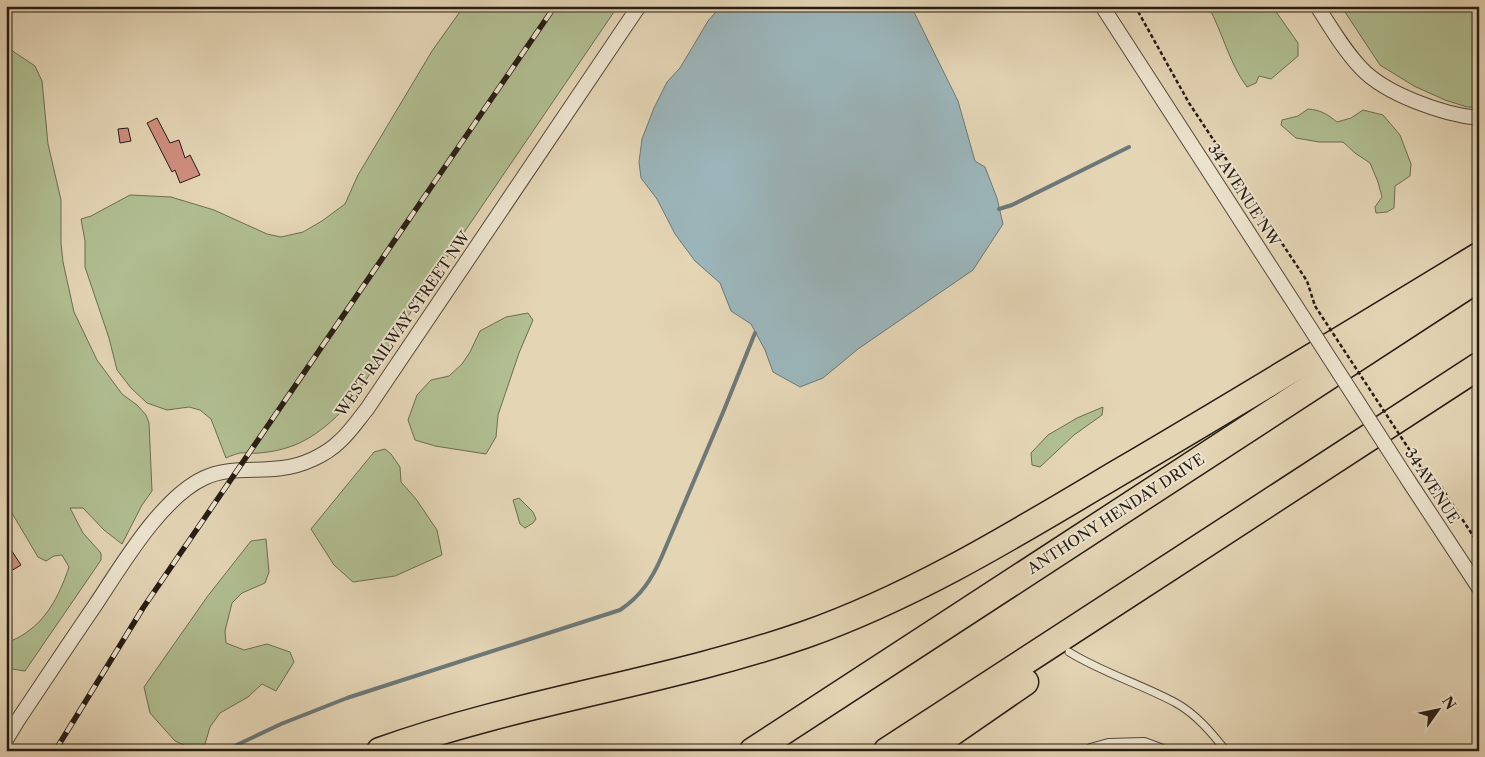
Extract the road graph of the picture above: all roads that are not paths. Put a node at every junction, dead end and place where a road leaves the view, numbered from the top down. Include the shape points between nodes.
1 (639, 6) edge
2 (1102, 6) edge
3 (1317, 6) edge
4 (1479, 118) edge
5 (1479, 256) edge
6 (1479, 278) edge
7 (1479, 366) edge
8 (1358, 401) joint
9 (1191, 553) junction
10 (1479, 588) edge
11 (1069, 652) junction
12 (6, 740) edge
13 (380, 751) edge
14 (753, 751) edge
15 (888, 751) edge
16 (925, 751) edge
17 (1091, 751) edge
18 (1160, 751) edge
19 (1226, 751) edge

1 - 12 street, WEST RAILWAY STREET NW via 366,409 345,435 330,449 303,463 220,473 204,478 179,496 125,561
2 - 8 street, 34 AVENUE NW, bridge
3 - 4 street via 1342,44 1378,83 1439,111
5 - 13 highway via 922,586 805,635 717,662 470,722
6 - 14 highway, ANTHONY HENDAY DRIVE
7 - 9 highway
8 - 10 street, 34 AVENUE, bridge
9 - 11 highway via 1101,630
9 - 15 highway
11 - 16 highway
11 - 19 lane via 1088,664 1178,704 1207,728
17 - 18 street via 1109,746 1144,745

